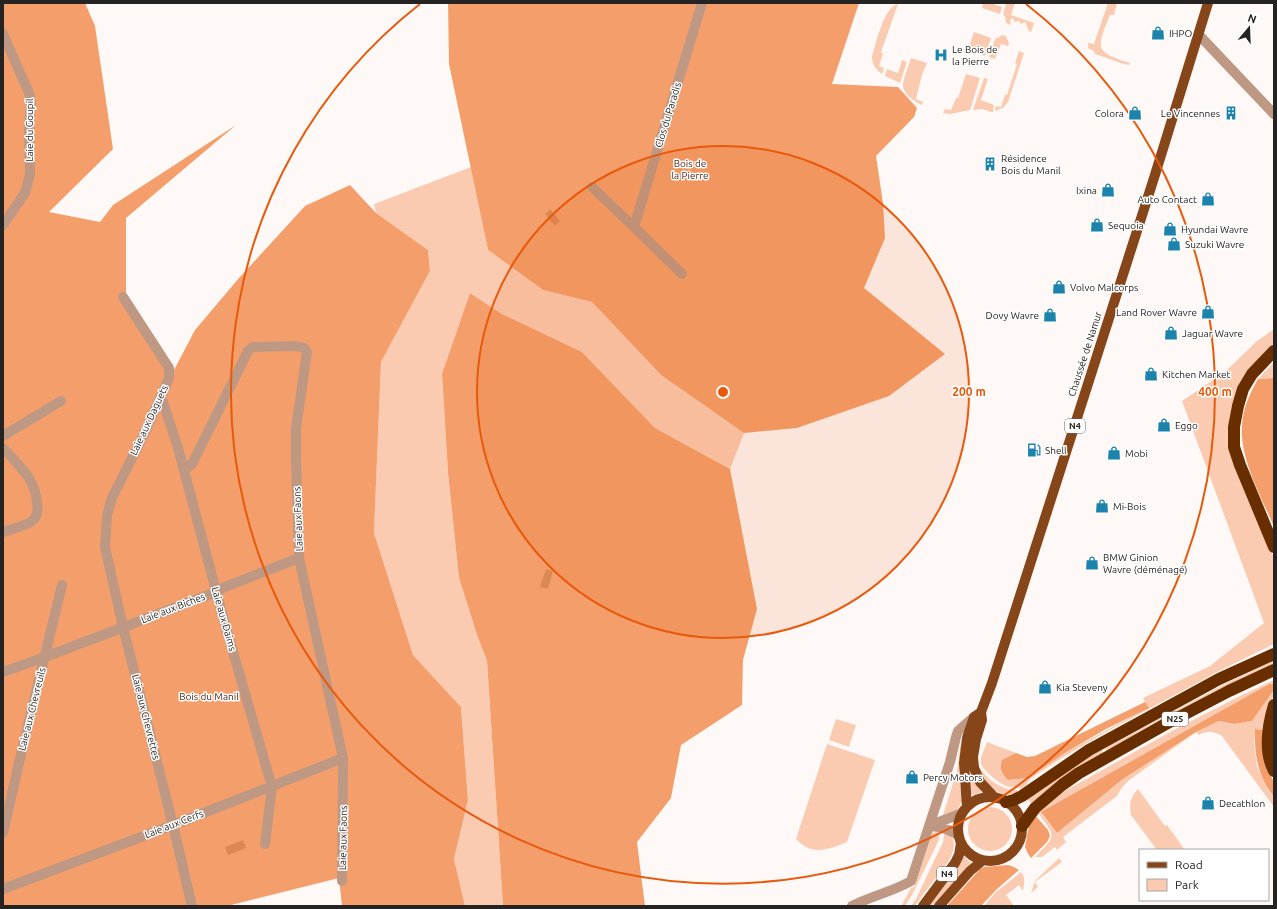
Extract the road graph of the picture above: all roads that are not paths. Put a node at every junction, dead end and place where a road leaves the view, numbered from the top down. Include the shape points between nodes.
1 (702, 3) edge
2 (1208, 3) edge
3 (3, 34) edge
4 (1199, 35) junction
5 (1274, 114) edge
6 (592, 187) dead end
7 (3, 225) edge
8 (634, 227) junction
9 (682, 274) dead end
10 (123, 297) dead end
11 (1274, 351) edge
12 (160, 396) junction
13 (61, 401) dead end
14 (3, 436) edge
15 (3, 448) edge
16 (184, 470) junction
17 (106, 528) joint
18 (3, 532) edge
19 (1274, 547) edge
20 (299, 558) junction
21 (62, 585) dead end
22 (216, 592) junction
23 (123, 627) junction
24 (1274, 654) edge
25 (45, 657) junction
26 (1274, 670) edge
27 (3, 672) edge
28 (1274, 705) edge
29 (977, 714) junction
30 (343, 758) junction
31 (1274, 771) edge
32 (272, 787) junction
33 (1001, 800) junction
34 (965, 810) junction
35 (173, 825) junction
36 (929, 826) junction
37 (1022, 826) junction
38 (3, 832) edge
39 (960, 840) junction
40 (265, 844) dead end
41 (982, 861) junction
42 (342, 881) dead end
43 (3, 888) edge
44 (192, 906) edge
45 (852, 906) edge
46 (923, 906) edge
47 (939, 906) edge

1 - 8 street, Clos du Paradis
2 - 4 main road, Chaussée de Namur / N4
3 - 7 street, Laie du Goupil via 31,102 30,174 25,192
4 - 5 street
4 - 29 main road, Chaussée de Namur / N4 via 992,683
6 - 8 street
8 - 9 street
10 - 12 street, Laie aux Daguets via 170,368 169,378
11 - 19 highway via 1252,374 1243,389 1234,427 1234,447
12 - 16 street, Laie aux Daims
12 - 17 street, Laie aux Daguets via 112,498
13 - 14 street
15 - 18 street via 30,478 38,508 32,522
16 - 20 street, Laie aux Faons via 192,464 248,351 253,347 304,348 306,352 296,428
16 - 22 street, Laie aux Daims
17 - 23 street, Laie aux Chevrettes via 106,557
20 - 22 street, Laie aux Biches
20 - 30 street, Laie aux Faons
21 - 25 street, Laie aux Chevreuils
22 - 23 street, Laie aux Biches
22 - 32 street, Laie aux Daims
23 - 25 street, Laie aux Biches
23 - 35 street, Laie aux Chevrettes
24 - 33 highway, N25 via 1219,679 1089,750 1022,796 1014,800
25 - 27 street, Laie aux Biches
25 - 38 street, Laie aux Chevreuils
26 - 37 highway, N25 via 1164,725 1079,773 1035,808
28 - 31 highway via 1269,721 1268,744
29 - 33 main road, Chaussée de Namur / N4 via 982,720 974,749 974,768 980,782
29 - 34 main road, Chaussée de Namur / N4 via 965,750
29 - 36 street via 958,731
30 - 32 street, Laie aux Cerfs
30 - 42 street, Laie aux Faons
32 - 35 street, Laie aux Cerfs
32 - 40 street, Laie aux Daims
33 - 34 main road via 984,798 975,801
33 - 37 main road, Chaussée de Namur / N4 via 1013,807
34 - 36 street
34 - 39 main road, Chaussée de Namur / N4 via 959,820
35 - 43 street, Laie aux Cerfs
35 - 44 street, Laie aux Chevrettes
36 - 39 street via 952,831
36 - 45 street via 911,881
37 - 41 main road via 1020,841 1012,853 995,861
39 - 41 main road via 966,851
39 - 46 main road, Chaussée de Namur / N4 via 955,863
41 - 47 main road, N4

